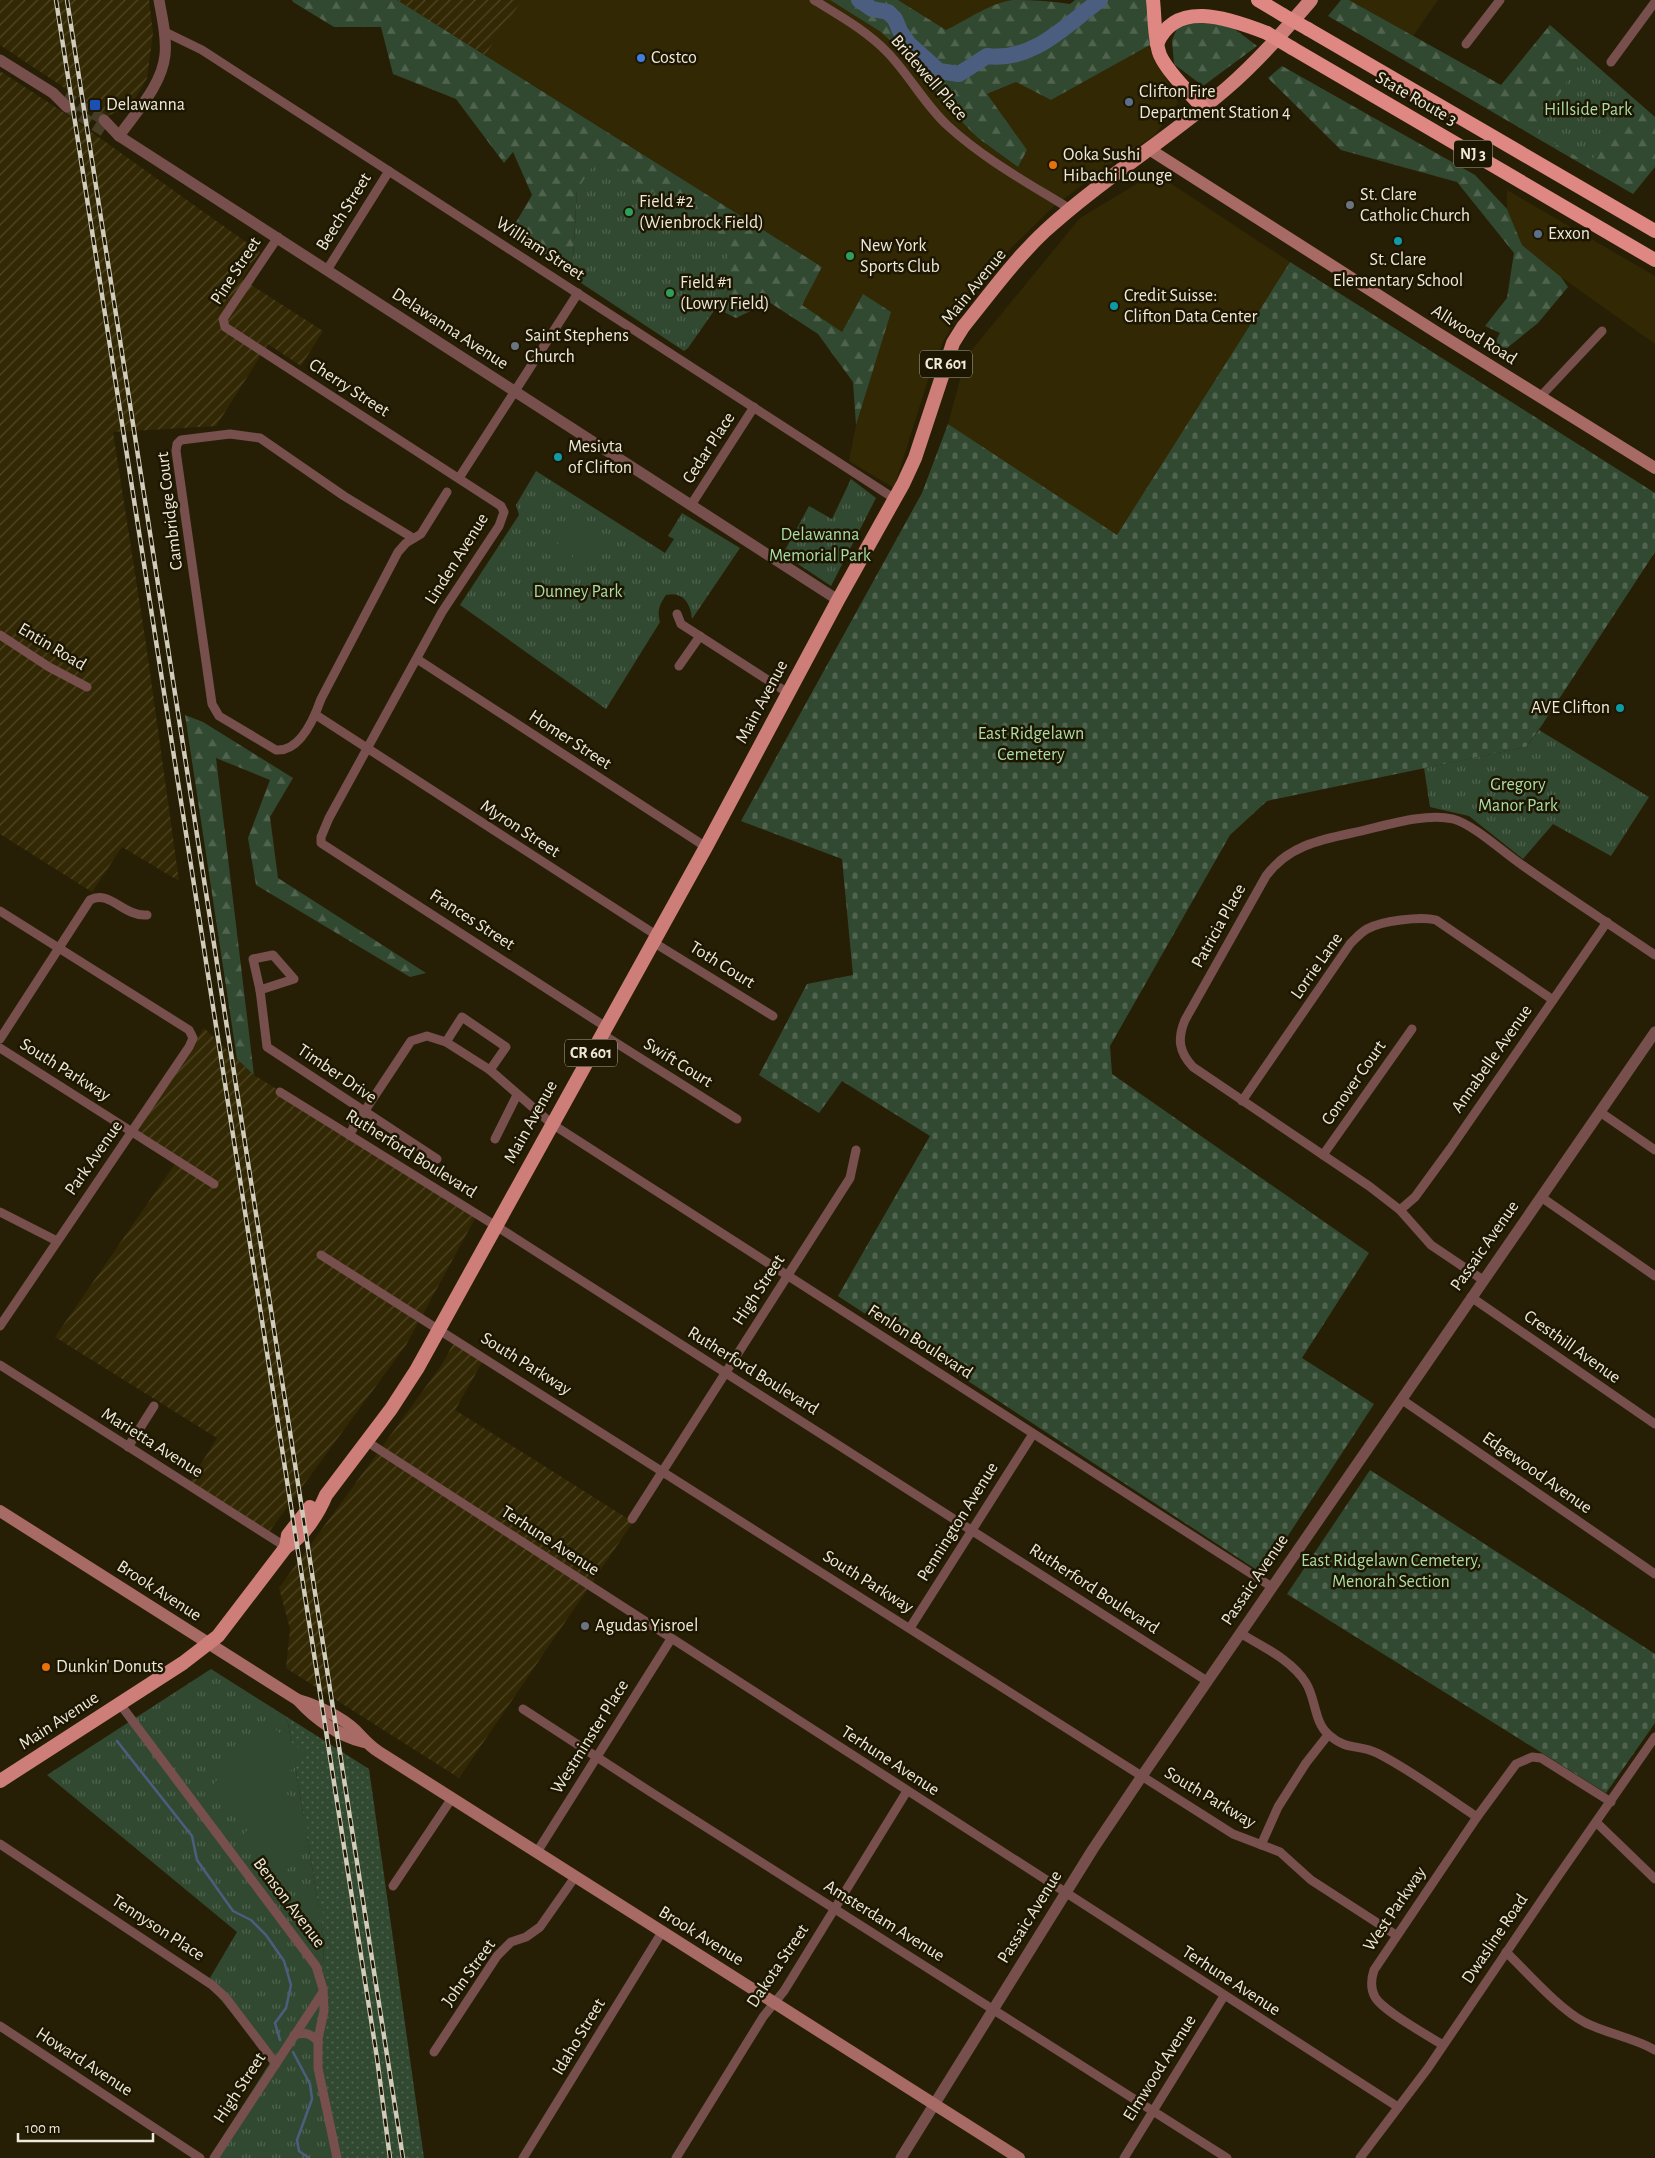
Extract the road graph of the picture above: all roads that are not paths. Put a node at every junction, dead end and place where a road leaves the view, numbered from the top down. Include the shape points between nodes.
1 (159, 0) edge
2 (814, 0) edge
3 (1153, 0) edge
4 (1258, 0) edge
5 (1265, 0) edge
6 (1311, 0) edge
7 (1500, 0) edge
8 (1655, 2) edge
9 (1218, 5) dead end
10 (1283, 14) junction
11 (165, 32) junction
12 (1267, 33) junction
13 (1157, 44) junction
14 (1466, 44) dead end
15 (0, 60) edge
16 (1611, 62) dead end
17 (61, 99) tunnel mouth
18 (1203, 108) junction
19 (104, 126) tunnel mouth
20 (119, 136) junction
21 (1149, 150) junction
22 (389, 171) junction
23 (1070, 210) junction
24 (1655, 231) edge
25 (278, 237) junction
26 (1655, 260) edge
27 (327, 270) junction
28 (578, 293) junction
29 (223, 324) joint
30 (1602, 332) dead end
31 (515, 392) junction
32 (1541, 396) junction
33 (754, 408) junction
34 (1655, 468) edge
35 (459, 478) junction
36 (447, 492) dead end
37 (895, 499) junction
38 (691, 505) junction
39 (413, 538) junction
40 (838, 600) junction
41 (677, 614) dead end
42 (0, 635) edge
43 (700, 636) junction
44 (417, 659) junction
45 (680, 666) dead end
46 (87, 687) dead end
47 (788, 693) junction
48 (316, 715) junction
49 (367, 750) junction
50 (320, 841) joint
51 (706, 847) junction
52 (0, 911) edge
53 (147, 915) dead end
54 (1607, 922) junction
55 (655, 939) junction
56 (58, 948) junction
57 (1655, 955) edge
58 (260, 990) junction
59 (1553, 1000) junction
60 (773, 1016) dead end
61 (1412, 1029) dead end
62 (604, 1030) junction
63 (1655, 1032) edge
64 (0, 1040) edge
65 (446, 1042) junction
66 (0, 1048) edge
67 (490, 1070) junction
68 (280, 1092) dead end
69 (517, 1095) junction
70 (1242, 1101) junction
71 (1600, 1112) junction
72 (363, 1113) junction
73 (737, 1119) dead end
74 (552, 1124) junction
75 (133, 1131) junction
76 (351, 1131) junction
77 (495, 1139) dead end
78 (856, 1150) dead end
79 (1655, 1150) edge
80 (1323, 1155) junction
81 (437, 1159) dead end
82 (214, 1184) dead end
83 (1541, 1196) junction
84 (1400, 1210) junction
85 (0, 1212) edge
86 (496, 1226) junction
87 (57, 1241) junction
88 (321, 1255) dead end
89 (788, 1276) junction
90 (1655, 1276) edge
91 (1483, 1280) junction
92 (1471, 1297) junction
93 (0, 1326) edge
94 (440, 1329) junction
95 (0, 1366) edge
96 (725, 1373) junction
97 (1401, 1399) junction
98 (154, 1406) dead end
99 (1655, 1424) edge
100 (1033, 1434) junction
101 (366, 1440) junction
102 (128, 1447) junction
103 (662, 1470) junction
104 (0, 1511) edge
105 (632, 1519) dead end
106 (972, 1530) junction
107 (286, 1547) junction
108 (1655, 1574) edge
109 (1272, 1587) junction
110 (910, 1628) junction
111 (1240, 1633) junction
112 (671, 1639) junction
113 (210, 1644) junction
114 (1207, 1681) junction
115 (120, 1704) junction
116 (523, 1709) dead end
117 (1328, 1735) junction
118 (1655, 1737) edge
119 (597, 1757) junction
120 (1142, 1776) junction
121 (0, 1781) edge
122 (907, 1791) junction
123 (452, 1798) junction
124 (1611, 1802) junction
125 (1477, 1816) junction
126 (1597, 1823) junction
127 (0, 1844) edge
128 (1261, 1845) junction
129 (537, 1852) junction
130 (575, 1877) junction
131 (1655, 1879) edge
132 (393, 1886) dead end
133 (1065, 1894) junction
134 (835, 1909) junction
135 (662, 1932) junction
136 (1396, 1935) junction
137 (1506, 1952) junction
138 (323, 1992) junction
139 (1224, 1996) junction
140 (775, 2003) junction
141 (994, 2009) junction
142 (0, 2026) edge
143 (294, 2035) junction
144 (318, 2041) junction
145 (1443, 2045) junction
146 (1655, 2050) edge
147 (434, 2052) dead end
148 (276, 2064) junction
149 (935, 2104) junction
150 (1398, 2108) junction
151 (1153, 2111) junction
152 (200, 2158) edge
153 (214, 2158) edge
154 (336, 2158) edge
155 (523, 2158) edge
156 (676, 2158) edge
157 (902, 2158) edge
158 (1019, 2158) edge
159 (1124, 2158) edge
160 (1228, 2158) edge
161 (1360, 2158) edge

1 - 11 street
2 - 23 street, Bridewell Place via 888,52 930,107 965,142
3 - 13 highway
4 - 10 highway, State Route 3 / NJ 3
5 - 10 highway
6 - 18 main road, Main Avenue / CR 601 via 1254,64
7 - 14 street
8 - 16 street
9 - 12 highway, State Route 3 / NJ 3
10 - 24 highway, State Route 3 / NJ 3, bridge
11 - 20 street via 165,54 158,78
11 - 22 street, William Street via 202,50
12 - 13 highway via 1192,6 1171,16
12 - 26 highway, State Route 3 / NJ 3, bridge
13 - 18 highway via 1166,65
15 - 17 street
18 - 21 main road, Main Avenue / CR 601
19 - 20 street, Delawanna Avenue
20 - 25 street, Delawanna Avenue
21 - 23 main road, Main Avenue / CR 601 via 1105,180
21 - 32 main road, Allwood Road
22 - 27 street, Beech Street
22 - 28 street, William Street
23 - 37 main road, Main Avenue / CR 601 via 1020,259 953,343 915,458
25 - 27 street, Delawanna Avenue
25 - 29 street, Pine Street
27 - 31 street, Delawanna Avenue
28 - 31 street
28 - 33 street, William Street
29 - 35 street, Cherry Street via 229,331
30 - 32 street
31 - 35 street
31 - 38 street, Delawanna Avenue
32 - 34 main road, Allwood Road
33 - 37 street, William Street
33 - 38 street, Cedar Place
35 - 44 street, Linden Avenue via 501,506 504,512 499,526 442,612
36 - 39 street, Cambridge Court via 421,534
37 - 40 main road, Main Avenue / CR 601
38 - 40 street, Delawanna Avenue
39 - 48 street, Cambridge Court via 398,552 320,699
39 - 48 street, Cambridge Court via 344,496 260,438 230,434 181,440 176,444 212,704 219,716 276,750 284,751 296,743
40 - 47 main road, Main Avenue / CR 601
41 - 43 street via 681,624
42 - 46 street, Entin Road
43 - 45 street
43 - 47 street
44 - 49 street, Linden Avenue
44 - 51 street, Homer Street
47 - 51 main road, Main Avenue / CR 601
48 - 49 street
49 - 50 street, Linden Avenue
49 - 55 street, Myron Street
50 - 62 street, Frances Street via 500,957
51 - 55 main road, Main Avenue / CR 601
52 - 56 street
53 - 56 street via 135,915 107,898 94,898
54 - 57 street, Patricia Place
54 - 59 street, Annabelle Avenue
54 - 70 street, Patricia Place via 1470,827 1452,819 1418,819 1319,840 1291,852 1266,876 1181,1030 1180,1048 1185,1058
55 - 60 street, Toth Court
55 - 62 main road, Main Avenue / CR 601
56 - 64 street
56 - 75 street, Park Avenue via 192,1032 192,1042
58 - 58 street, Timber Drive via 294,979 273,955 252,959
58 - 72 street, Timber Drive via 267,1047
59 - 70 street, Lorrie Lane via 1436,920 1424,917 1375,925 1350,944
59 - 84 street, Annabelle Avenue via 1421,1189
61 - 80 street, Conover Court
62 - 73 street, Swift Court
62 - 74 main road, Main Avenue / CR 601
63 - 71 street, Passaic Avenue
65 - 67 street, Fenlon Boulevard
65 - 67 street via 462,1017 506,1047
65 - 72 street via 427,1036 412,1041
66 - 75 street, South Parkway
67 - 69 street, Fenlon Boulevard
68 - 76 street, Rutherford Boulevard
69 - 74 street, Fenlon Boulevard
69 - 77 street
70 - 80 street, Patricia Place
71 - 79 street
71 - 83 street, Passaic Avenue
72 - 76 street via 359,1126
72 - 81 street, Timber Drive
74 - 86 main road, Main Avenue / CR 601
74 - 89 street, Fenlon Boulevard
75 - 82 street, South Parkway
75 - 87 street, Park Avenue
76 - 86 street, Rutherford Boulevard
78 - 89 street, High Street via 850,1178
80 - 84 street, Patricia Place
83 - 90 street
83 - 91 street, Passaic Avenue
84 - 91 street, Patricia Place via 1431,1245
85 - 87 street
86 - 94 main road, Main Avenue / CR 601
86 - 96 street, Rutherford Boulevard
87 - 93 street, Park Avenue
88 - 94 street, South Parkway
89 - 96 street, High Street
89 - 100 street, Fenlon Boulevard
91 - 92 street, Passaic Avenue
92 - 97 street, Passaic Avenue
92 - 99 street, Cresthill Avenue
94 - 101 main road, Main Avenue / CR 601 via 411,1379
94 - 103 street, South Parkway
95 - 102 street, Marietta Avenue
96 - 103 street, High Street
96 - 106 street, Rutherford Boulevard
97 - 108 street, Edgewood Avenue
97 - 109 street, Passaic Avenue
98 - 102 street
100 - 106 street, Pennington Avenue
100 - 109 street, Fenlon Boulevard
101 - 107 main road, Main Avenue / CR 601 via 326,1495 314,1501 288,1535
101 - 112 street, Terhune Avenue
102 - 107 street, Marietta Avenue
103 - 105 street, High Street
103 - 110 street, South Parkway
104 - 113 main road, Brook Avenue
106 - 110 street, Pennington Avenue
106 - 114 street, Rutherford Boulevard
107 - 113 main road, Main Avenue / CR 601
109 - 111 street, Passaic Avenue
110 - 120 street, South Parkway
111 - 114 street, Passaic Avenue
111 - 117 street via 1299,1674 1311,1694 1320,1724
112 - 119 street, Westminster Place
112 - 122 street, Terhune Avenue
113 - 115 main road, Main Avenue / CR 601
113 - 123 main road, Brook Avenue via 298,1700 310,1714 349,1738 364,1742
114 - 120 street, Passaic Avenue
115 - 121 main road, Main Avenue / CR 601
115 - 138 street, Benson Avenue via 316,1966
116 - 119 street, Amsterdam Avenue
117 - 125 street via 1347,1747 1380,1755
117 - 128 street via 1278,1807
118 - 124 street, Dwasline Road
119 - 129 street, Westminster Place
119 - 134 street, Amsterdam Avenue
120 - 128 street, South Parkway via 1233,1834
120 - 133 street, Passaic Avenue
122 - 133 street, Terhune Avenue
122 - 134 street, Dakota Street
123 - 129 main road, Brook Avenue
123 - 132 street
124 - 125 street, West Parkway via 1542,1758 1532,1757 1516,1764
124 - 126 street, Dwasline Road
125 - 136 street, West Parkway
126 - 131 street
126 - 137 street, Dwasline Road
127 - 148 street, Tennyson Place via 212,1985 226,1998
128 - 136 street, South Parkway via 1280,1852 1311,1880
129 - 130 main road, Brook Avenue
130 - 135 main road, Brook Avenue
130 - 147 street, John Street via 540,1927 511,1942 497,1956
133 - 139 street, Terhune Avenue
133 - 141 street, Passaic Avenue
134 - 140 street, Dakota Street
134 - 141 street, Amsterdam Avenue
135 - 140 main road, Brook Avenue
135 - 155 street, Idaho Street
136 - 145 street, West Parkway via 1374,1970 1371,1979 1375,1997
137 - 145 street, Dwasline Road
137 - 146 street via 1571,2014 1597,2028
138 - 143 street, High Street
138 - 144 street, Benson Avenue via 324,2012
139 - 150 street, Terhune Avenue
139 - 151 street, Elmwood Avenue
140 - 149 main road, Brook Avenue
140 - 156 street, Dakota Street via 763,2017
141 - 149 street, Passaic Avenue
141 - 151 street, Amsterdam Avenue
142 - 152 street, Howard Avenue
143 - 144 street via 305,2032
143 - 148 street, High Street
144 - 154 street, Benson Avenue via 318,2068
145 - 150 street, Dwasline Road
148 - 153 street, High Street
149 - 157 street, Passaic Avenue
149 - 158 main road, Brook Avenue
150 - 161 street, Dwasline Road
151 - 159 street, Elmwood Avenue
151 - 160 street, Amsterdam Avenue

